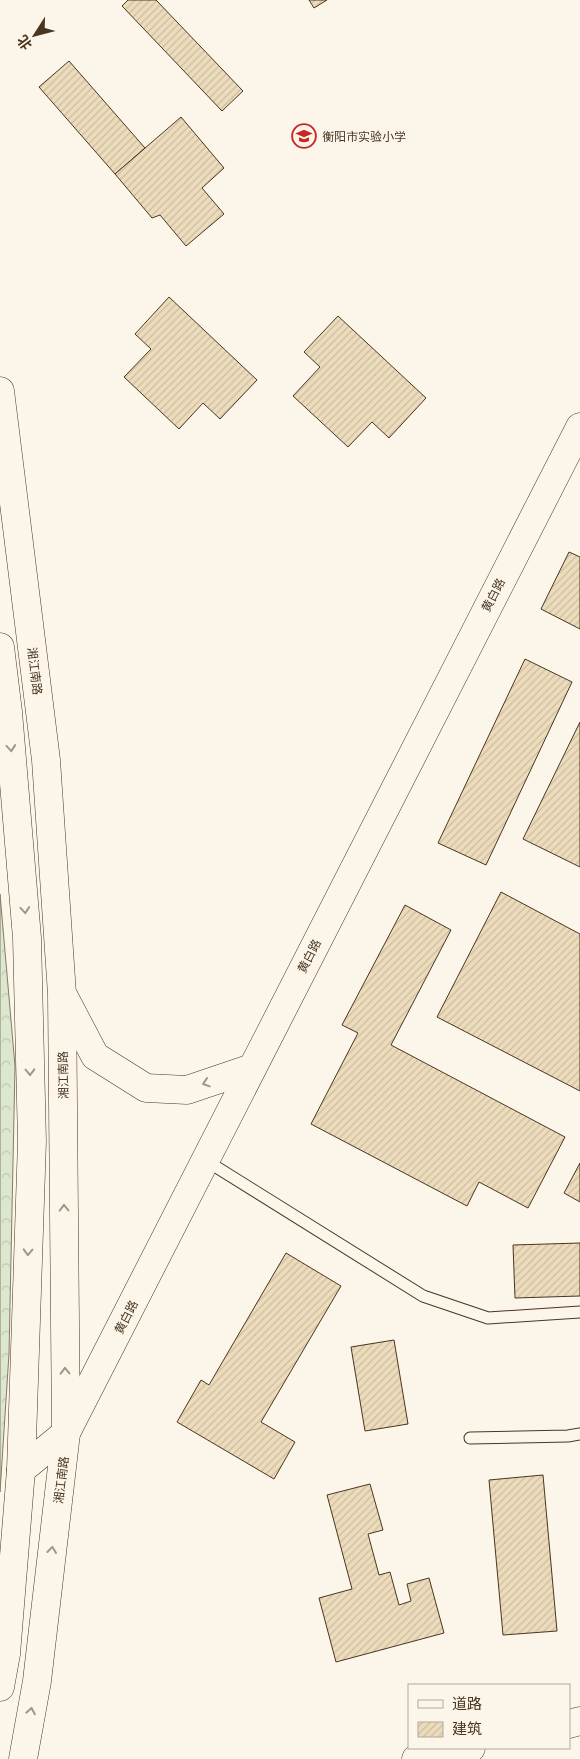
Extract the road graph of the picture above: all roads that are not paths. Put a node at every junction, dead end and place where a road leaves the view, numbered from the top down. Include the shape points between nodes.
1 (0, 391) edge
2 (580, 427) edge
3 (0, 647) edge
4 (62, 994) junction
5 (252, 1068) junction
6 (205, 1160) junction
7 (580, 1312) edge
8 (66, 1434) junction
9 (580, 1434) edge
10 (470, 1438) dead end
11 (21, 1470) junction
12 (0, 1687) edge
13 (466, 1749) edge
14 (23, 1759) edge
15 (416, 1759) edge

1 - 4 main road, 湘江南路 via 46,760
2 - 5 main road, 黄白路
3 -> 11 main road via 28,947 32,1141
5 -> 4 main road via 187,1090 146,1088 95,1056
8 -> 4 main road, 湘江南路
5 - 6 main road, 黄白路
6 - 7 lane via 423,1296 488,1318
6 - 8 main road, 黄白路
8 - 11 main road, 黄白路
14 -> 8 main road, 湘江南路 via 37,1682
9 - 10 lane
11 - 12 main road via 6,1654
13 - 15 main road

